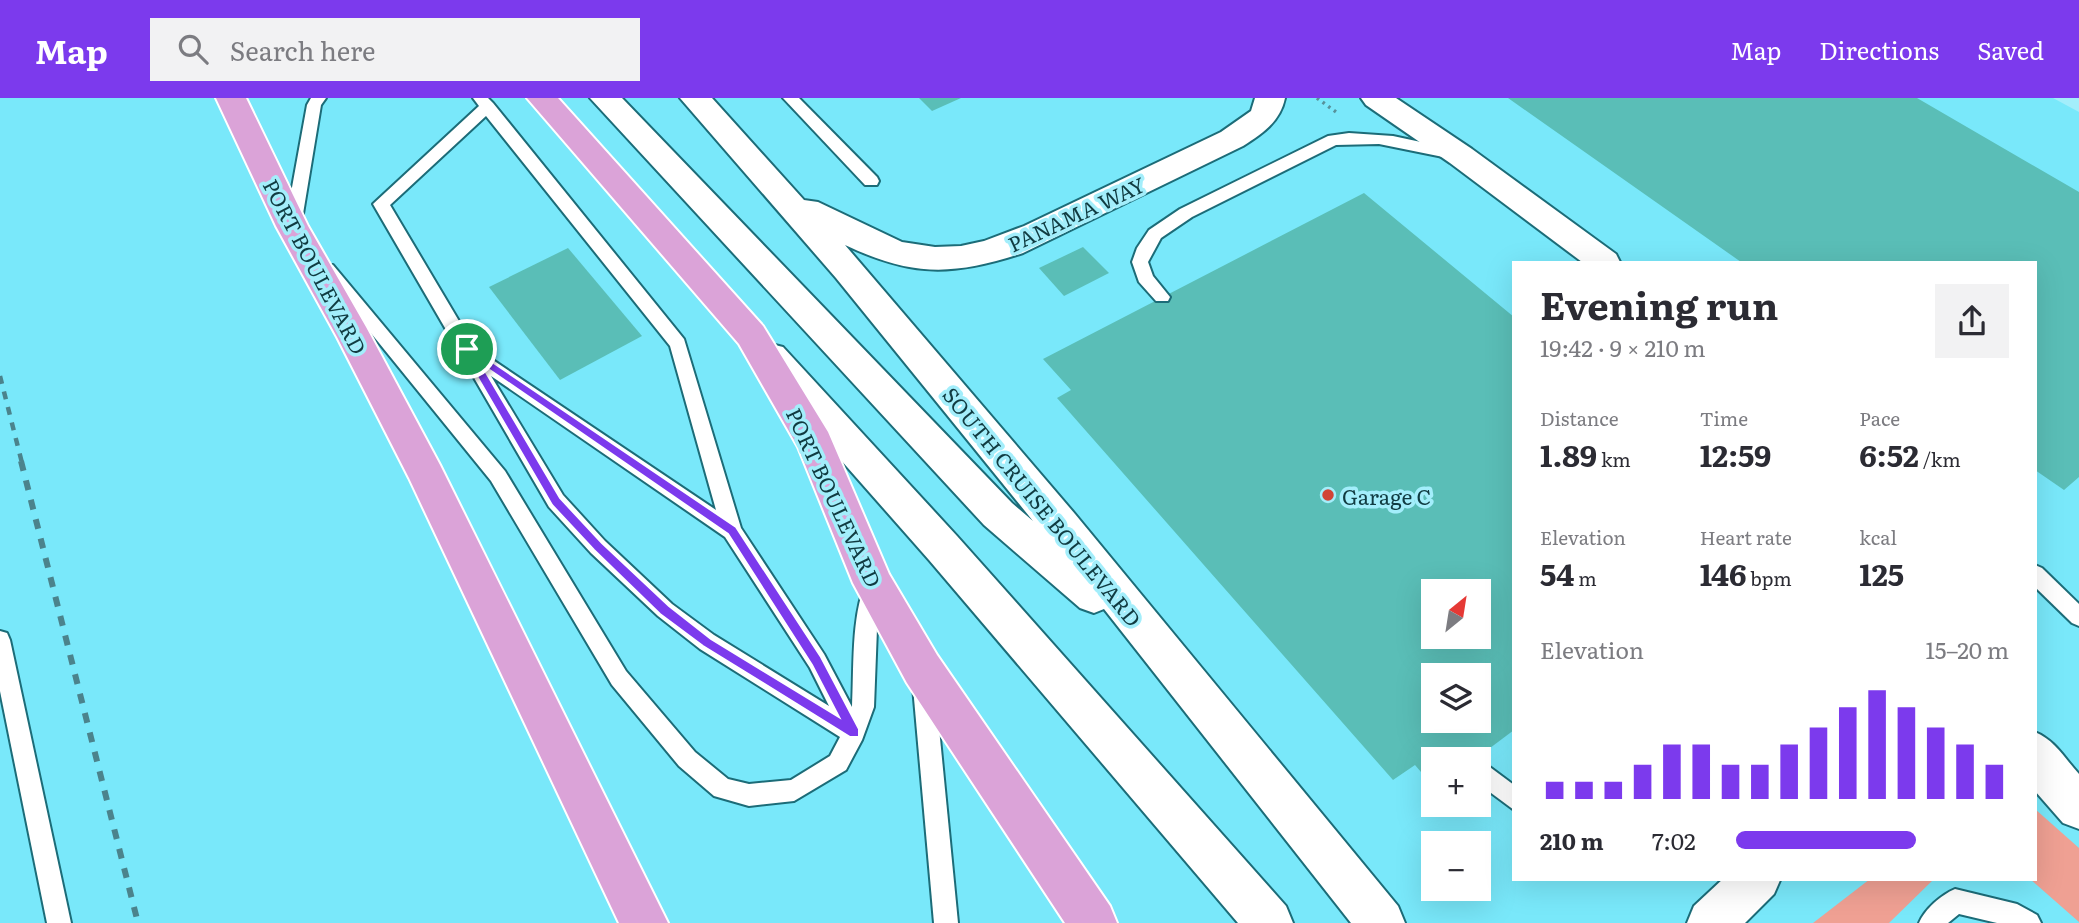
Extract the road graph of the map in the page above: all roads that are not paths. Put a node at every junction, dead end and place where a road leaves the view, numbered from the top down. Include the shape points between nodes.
1 (231, 98) edge
2 (318, 98) edge
3 (542, 98) edge
4 (605, 98) edge
5 (695, 98) edge
6 (790, 98) edge
7 (1270, 98) edge
8 (1376, 98) edge
9 (484, 102) edge
10 (1461, 156) junction
11 (871, 181) dead end
12 (783, 197) junction
13 (292, 226) junction
14 (1603, 261) edge
15 (1162, 297) dead end
16 (751, 335) junction
17 (467, 349) junction
18 (732, 531) junction
19 (2037, 576) edge
20 (873, 583) junction
21 (2079, 617) edge
22 (0, 640) edge
23 (1158, 649) junction
24 (922, 669) junction
25 (854, 733) junction
26 (2037, 756) edge
27 (1491, 781) edge
28 (1512, 797) edge
29 (2079, 807) edge
30 (1755, 881) edge
31 (59, 923) edge
32 (644, 923) edge
33 (946, 923) edge
34 (1093, 923) edge
35 (1269, 923) edge
36 (1381, 923) edge
37 (1711, 923) edge
38 (1931, 923) edge
39 (2029, 923) edge

1 - 13 main road, PORT BOULEVARD
2 - 13 lane
3 - 16 main road, PORT BOULEVARD
4 - 23 street via 998,514
5 - 12 street, SOUTH CRUISE BOULEVARD
6 - 11 lane
7 - 12 street, PANAMA WAY via 1255,125 1231,139 991,252 941,259 910,256 876,245
8 - 10 street
9 - 17 lane via 381,204
9 - 18 lane via 678,344
10 - 14 street
10 - 15 lane via 1384,137 1333,140 1186,213 1155,234 1144,247 1140,262 1145,278
12 - 23 street, SOUTH CRUISE BOULEVARD via 884,312
13 - 25 lane via 498,476 620,678 687,759 722,788 748,795 794,790 838,763
13 - 32 main road, PORT BOULEVARD via 427,476
16 - 20 main road, PORT BOULEVARD via 814,443
16 - 35 street
17 - 18 lane
17 - 25 lane via 556,501 598,547 664,610 707,642
18 - 25 lane via 817,661
19 - 21 lane
20 - 24 main road, PORT BOULEVARD
20 - 25 lane via 863,707
22 - 31 lane
23 - 36 street, SOUTH CRUISE BOULEVARD
24 - 33 lane
24 - 34 main road, PORT BOULEVARD
26 - 29 street
27 - 28 lane
30 - 37 street
38 - 39 lane via 1955,901

